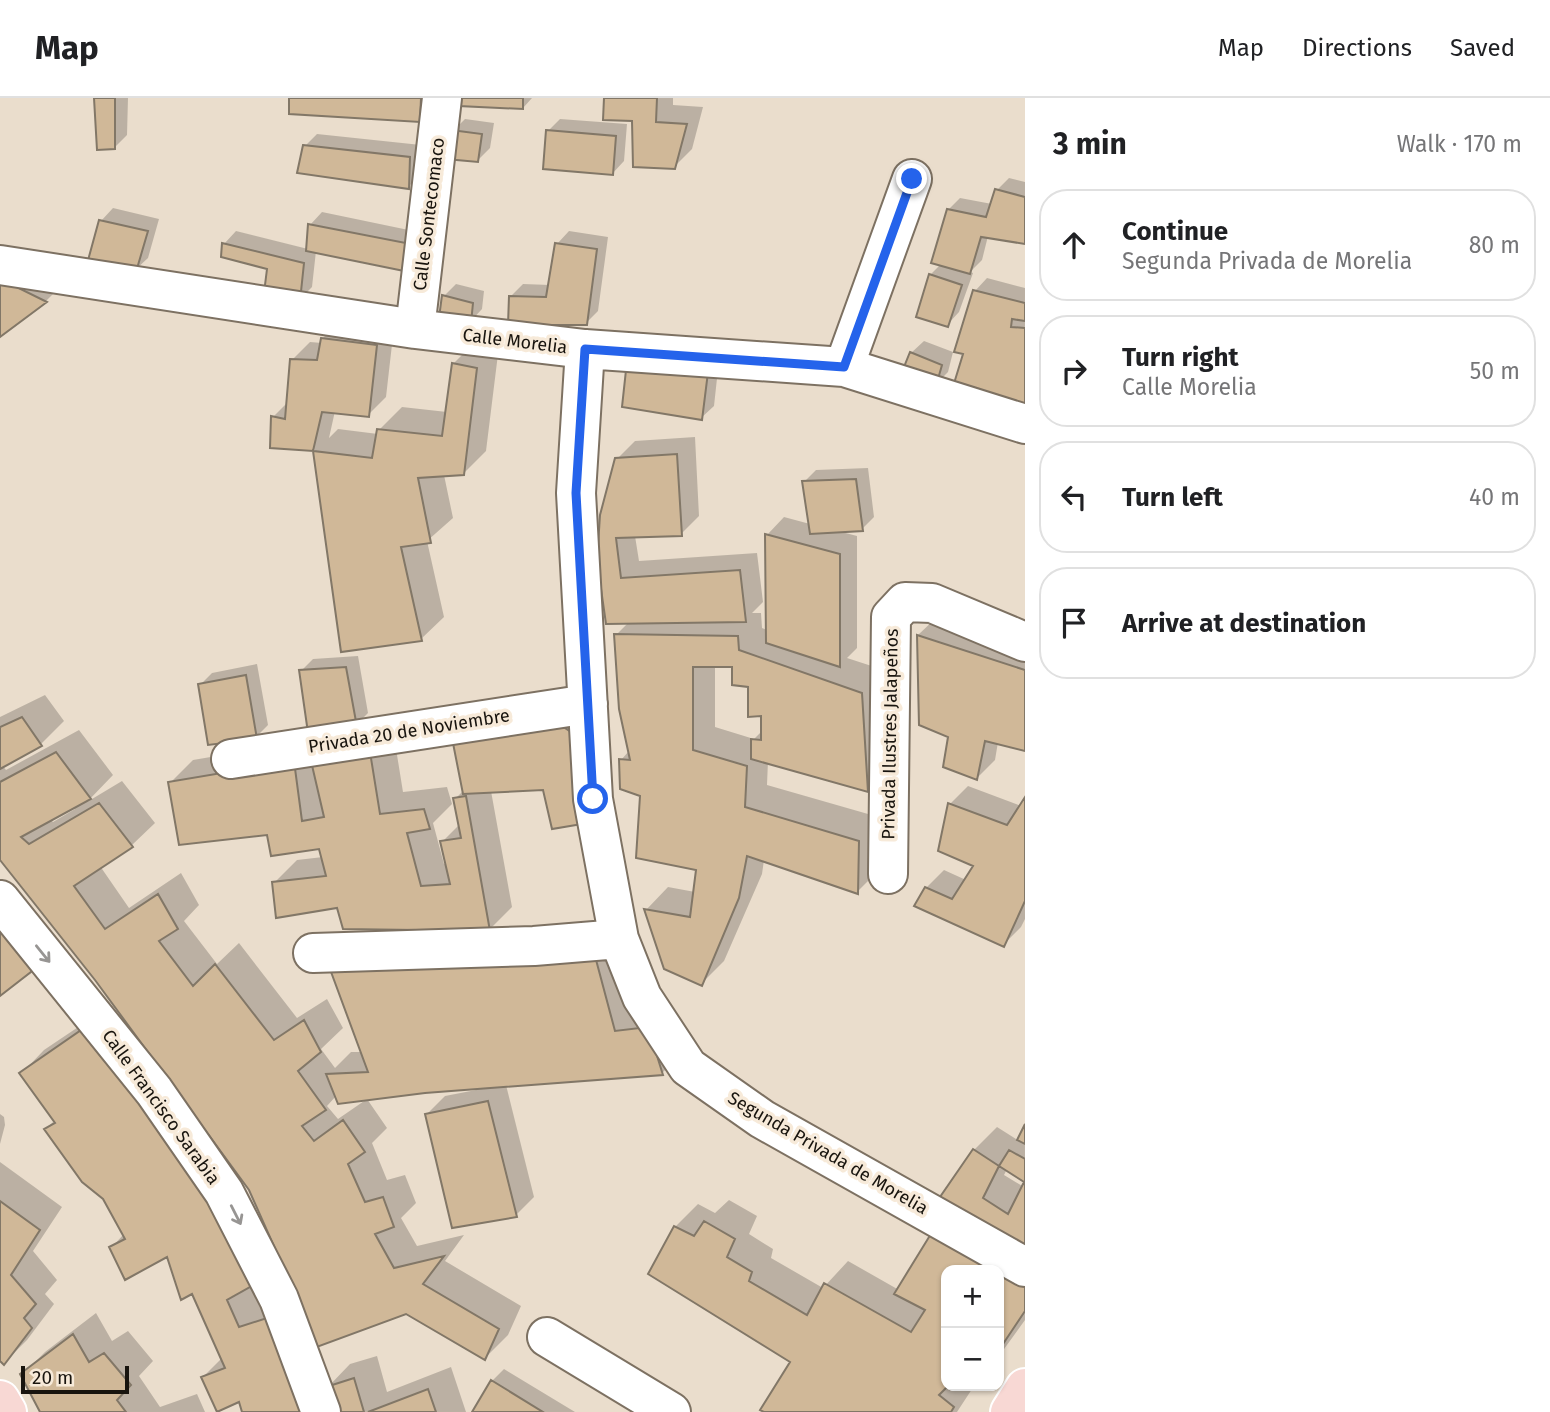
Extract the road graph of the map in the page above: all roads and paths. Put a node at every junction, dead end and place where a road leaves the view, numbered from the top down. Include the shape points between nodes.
1 (442, 98) edge
2 (912, 179) dead end
3 (0, 265) edge
4 (415, 329) junction
5 (585, 349) junction
6 (844, 367) junction
7 (1025, 424) edge
8 (1025, 642) edge
9 (588, 704) junction
10 (231, 758) dead end
11 (888, 874) dead end
12 (0, 901) edge
13 (619, 939) junction
14 (313, 953) dead end
15 (1025, 1267) edge
16 (547, 1337) dead end
17 (1025, 1388) edge
18 (0, 1400) edge
19 (7, 1412) edge
20 (321, 1412) edge
21 (671, 1412) edge
22 (1010, 1412) edge

1 - 4 street, Calle Sontecomaco
2 - 6 street
3 - 4 street, Calle Morelia
4 - 5 street, Calle Morelia
5 - 6 street, Calle Morelia
5 - 9 street, Segunda Privada de Morelia via 576,493
6 - 7 street, Calle Morelia
8 - 11 street, Privada Ilustres Jalapeños via 932,603 905,601 891,617
9 - 10 street, Privada 20 de Noviembre
9 - 13 street, Segunda Privada de Morelia via 593,799
12 -> 20 street, Calle Francisco Sarabia via 154,1090 224,1192 279,1299
13 - 14 street
13 - 15 street, Segunda Privada de Morelia via 642,998 688,1067 762,1119
16 - 21 street
17 - 22 main road
18 - 19 main road

